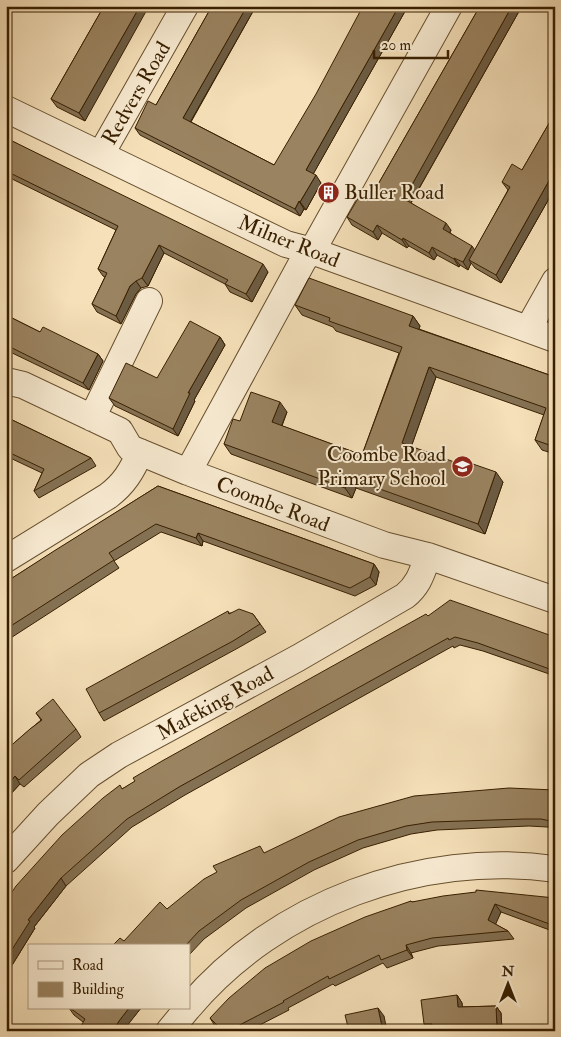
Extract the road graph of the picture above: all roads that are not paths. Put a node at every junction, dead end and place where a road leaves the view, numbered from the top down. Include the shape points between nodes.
1 (185, 6) edge
2 (449, 6) edge
3 (6, 109) edge
4 (101, 154) junction
5 (312, 252) junction
6 (555, 281) edge
7 (149, 300) dead end
8 (528, 329) junction
9 (555, 339) edge
10 (6, 381) edge
11 (92, 418) junction
12 (140, 452) junction
13 (188, 472) junction
14 (428, 556) junction
15 (6, 559) edge
16 (555, 600) edge
17 (6, 860) edge
18 (555, 869) edge
19 (190, 1006) edge
20 (186, 1010) edge
21 (170, 1031) edge

1 - 4 street, Redvers Road
2 - 5 street
3 - 4 street, Milner Road
4 - 5 street, Milner Road via 286,244
5 - 8 street, Milner Road
5 - 13 street via 304,259
6 - 8 street
7 - 11 street
8 - 9 street, Milner Road
10 - 11 street, Coombe Road via 23,385
11 - 12 street, Coombe Road via 120,432 130,448
12 - 13 street, Coombe Road
12 - 15 street via 120,487
13 - 14 street, Coombe Road via 384,545
14 - 16 street, Coombe Road
14 - 17 street, Mafeking Road via 418,582 405,596 119,755 90,775
18 - 19 street via 512,866 459,868 390,881 346,895 307,913 262,941 216,978
20 - 21 street

